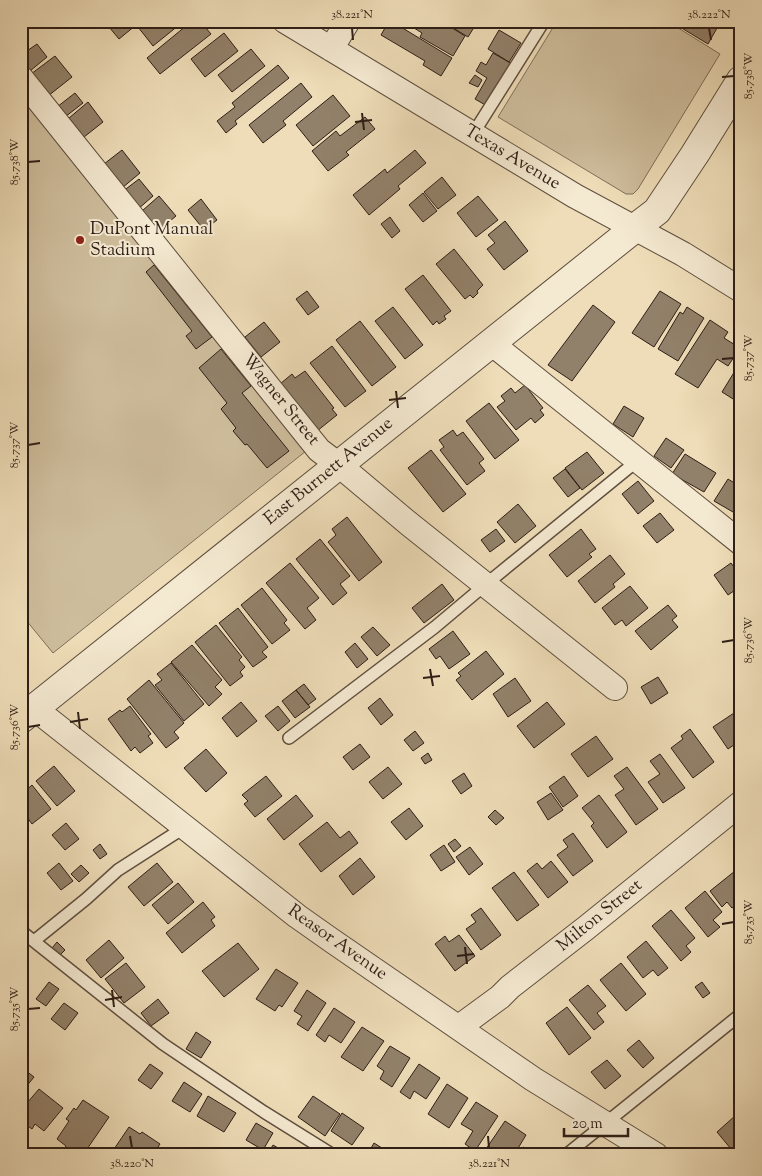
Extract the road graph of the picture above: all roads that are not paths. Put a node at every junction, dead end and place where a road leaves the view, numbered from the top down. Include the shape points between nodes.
1 (285, 21) edge
2 (348, 21) edge
3 (544, 21) edge
4 (331, 49) junction
5 (21, 78) edge
6 (741, 80) edge
7 (473, 134) junction
8 (635, 228) junction
9 (741, 290) edge
10 (491, 343) junction
11 (638, 461) junction
12 (339, 464) junction
13 (741, 543) edge
14 (485, 585) junction
15 (615, 688) dead end
16 (28, 714) edge
17 (289, 738) dead end
18 (741, 803) edge
19 (185, 827) junction
20 (21, 931) edge
21 (34, 941) junction
22 (741, 1014) edge
23 (459, 1027) junction
24 (604, 1123) junction
25 (333, 1155) edge
26 (566, 1155) edge
27 (656, 1155) edge

1 - 4 street, Texas Avenue
2 - 4 street
3 - 7 lane
4 - 7 street, Texas Avenue
5 - 12 street, Wagner Street via 319,450
6 - 8 street, East Burnett Avenue via 657,211
7 - 8 street, Texas Avenue
8 - 9 street, Texas Avenue
8 - 10 street, East Burnett Avenue
10 - 11 street
10 - 12 street, East Burnett Avenue
11 - 13 street
11 - 14 lane
12 - 14 street, Wagner Street
12 - 16 street, East Burnett Avenue
14 - 15 street, Wagner Street
14 - 17 lane
16 - 19 street, Reasor Avenue
18 - 23 street, Milton Street
19 - 21 lane via 118,870
19 - 23 street, Reasor Avenue via 297,916
20 - 21 lane
21 - 25 lane via 163,1044
22 - 24 lane
23 - 24 street, Reasor Avenue via 533,1079
24 - 26 lane
24 - 27 street, Reasor Avenue

